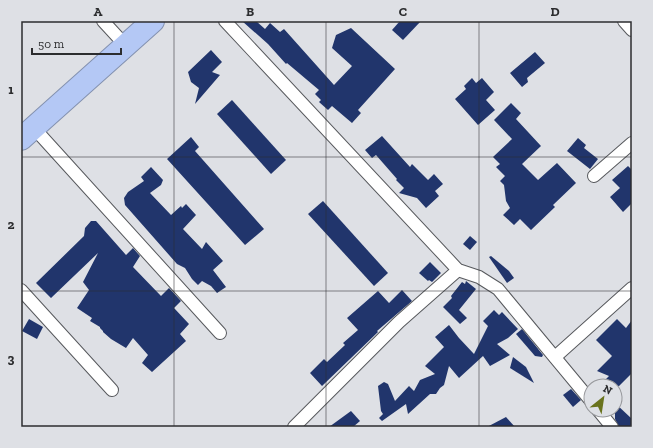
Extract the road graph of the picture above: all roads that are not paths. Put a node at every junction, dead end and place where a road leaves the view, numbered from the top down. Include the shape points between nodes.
1 (103, 21) edge
2 (153, 21) edge
3 (225, 21) edge
4 (624, 21) edge
5 (632, 30) edge
6 (126, 46) junction
7 (27, 133) edge
8 (632, 143) edge
9 (594, 176) dead end
10 (458, 270) junction
11 (632, 288) edge
12 (21, 290) edge
13 (220, 333) dead end
14 (555, 357) junction
15 (112, 390) dead end
16 (583, 391) edge
17 (605, 418) edge
18 (294, 427) edge
19 (612, 427) edge

1 - 6 street
2 - 6 highway
3 - 10 street
4 - 5 street
6 - 7 highway
7 - 13 street
8 - 9 street
10 - 14 street via 479,277 498,289
10 - 18 street via 399,322
11 - 14 street
12 - 15 street
14 - 16 street
17 - 19 street

